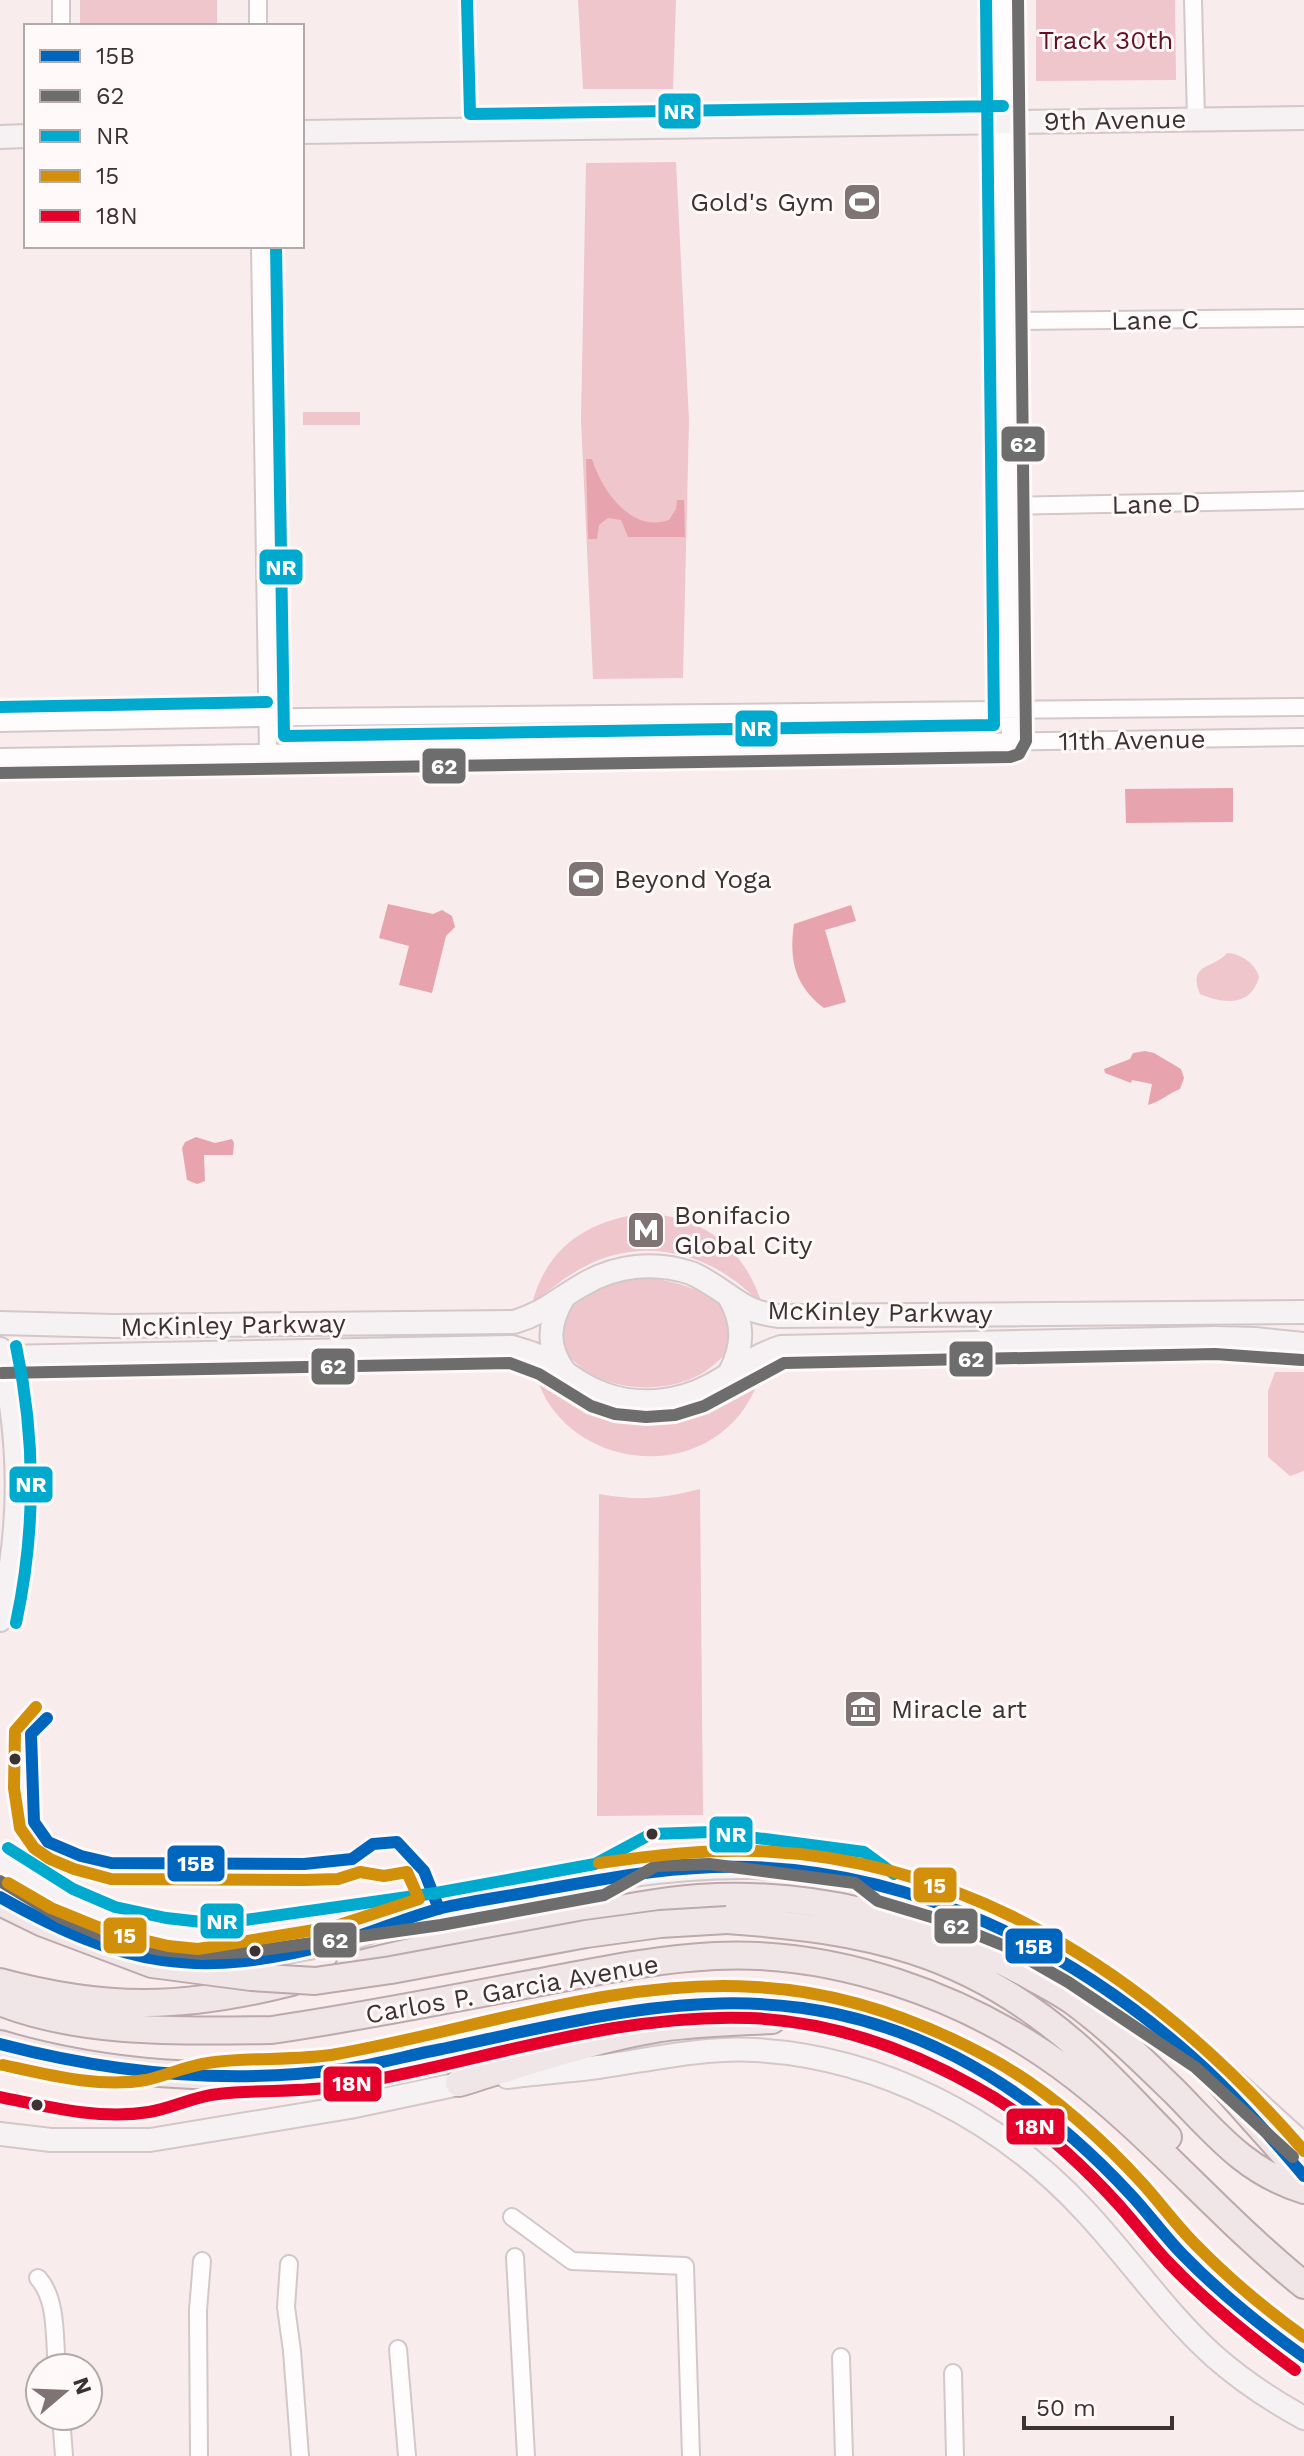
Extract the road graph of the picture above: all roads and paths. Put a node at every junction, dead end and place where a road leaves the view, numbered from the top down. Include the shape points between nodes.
1 (61, 0) edge
2 (258, 0) edge
3 (1002, 0) edge
4 (1193, 0) edge
5 (61, 24) edge
6 (258, 24) edge
7 (1304, 118) edge
8 (1196, 119) junction
9 (1003, 122) junction
10 (304, 132) edge
11 (24, 136) edge
12 (0, 137) edge
13 (260, 248) edge
14 (1304, 318) edge
15 (1006, 321) junction
16 (1304, 500) edge
17 (1008, 506) junction
18 (1304, 707) edge
19 (1010, 711) junction
20 (267, 718) junction
21 (0, 723) edge
22 (1304, 737) edge
23 (1010, 741) junction
24 (268, 752) junction
25 (0, 757) edge
26 (728, 1295) junction
27 (564, 1297) junction
28 (1304, 1312) edge
29 (0, 1323) edge
30 (1304, 1344) edge
31 (1, 1354) edge
32 (730, 1372) junction
33 (568, 1376) junction
34 (0, 1620) edge
35 (0, 1862) edge
36 (0, 1902) edge
37 (439, 1909) junction
38 (235, 1961) dead end
39 (0, 1982) edge
40 (0, 2002) edge
41 (1131, 2005) junction
42 (831, 2015) junction
43 (0, 2044) edge
44 (459, 2083) junction
45 (0, 2134) edge
46 (1304, 2145) edge
47 (1298, 2184) edge
48 (512, 2217) dead end
49 (1228, 2220) junction
50 (515, 2257) dead end
51 (202, 2261) dead end
52 (289, 2264) dead end
53 (38, 2278) dead end
54 (1304, 2285) edge
55 (398, 2349) dead end
56 (56, 2352) edge
57 (841, 2357) dead end
58 (1304, 2357) edge
59 (953, 2373) dead end
60 (1304, 2418) edge
61 (62, 2432) edge
62 (64, 2456) edge
63 (199, 2456) edge
64 (300, 2456) edge
65 (407, 2456) edge
66 (526, 2456) edge
67 (691, 2456) edge
68 (844, 2456) edge
69 (955, 2456) edge

1 - 5 street
2 - 6 street
3 - 9 street
4 - 8 street
7 - 8 main road, 9th Avenue
8 - 9 main road, 9th Avenue
9 - 10 main road, 9th Avenue
9 - 15 street
11 - 12 main road
13 - 20 street
14 - 15 street, Lane C
15 - 17 street
16 - 17 street, Lane D
17 - 19 street
18 - 19 street, 11th Avenue
19 - 20 street, 11th Avenue
19 - 23 street
20 - 21 street, 11th Avenue
20 - 24 street
22 - 23 street, 11th Avenue
23 - 24 street, 11th Avenue
24 - 25 street, 11th Avenue
26 - 27 main road, McKinley Parkway via 690,1273 646,1266 603,1275
26 - 28 main road, McKinley Parkway via 745,1307 778,1316
26 - 32 main road via 737,1309 741,1342
27 - 29 main road, McKinley Parkway via 514,1322
27 - 33 main road via 550,1329 551,1346
30 - 32 main road, McKinley Parkway via 1215,1338 781,1347
31 - 33 main road, McKinley Parkway via 512,1347 542,1358
31 - 34 main road via 17,1457 16,1528
32 - 33 main road, McKinley Parkway via 692,1394 650,1401 607,1395
35 - 37 main road via 66,1903 110,1922 189,1937 246,1936
36 - 49 main road, bridge via 152,1964 315,1981 660,1924 727,1920 884,1940 985,1980 1034,2012 1169,2138
37 - 38 main road via 337,1943
37 - 41 main road via 685,1868 754,1867 820,1874 884,1886 1012,1932
39 - 47 main road via 92,2001 201,2001 382,1958 659,1903 702,1898 804,1902 940,1933 1043,1983 1123,2042 1250,2165
40 - 49 main road, Carlos P. Garcia Avenue via 75,2022 272,2030 651,1963 716,1956 838,1966 954,2004 1009,2032 1062,2067 1159,2150
41 - 46 main road via 1205,2054
41 - 47 main road via 1210,2071
42 - 43 main road, Carlos P. Garcia Avenue via 720,2002 656,2008 331,2071 210,2078 52,2059
42 - 44 main road via 659,2029
42 - 58 main road, Carlos P. Garcia Avenue via 930,2045 1032,2104 1123,2185 1181,2254
44 - 45 main road via 150,2140
44 - 60 main road via 753,2050 827,2060 897,2081 960,2110 1019,2149 1084,2209 1214,2356
48 - 67 street via 572,2261 685,2266
49 - 54 main road, Carlos P. Garcia Avenue
50 - 66 street
51 - 63 street
52 - 64 street via 286,2307
53 - 56 street via 54,2321
55 - 65 street
57 - 68 street
59 - 69 street
61 - 62 street

